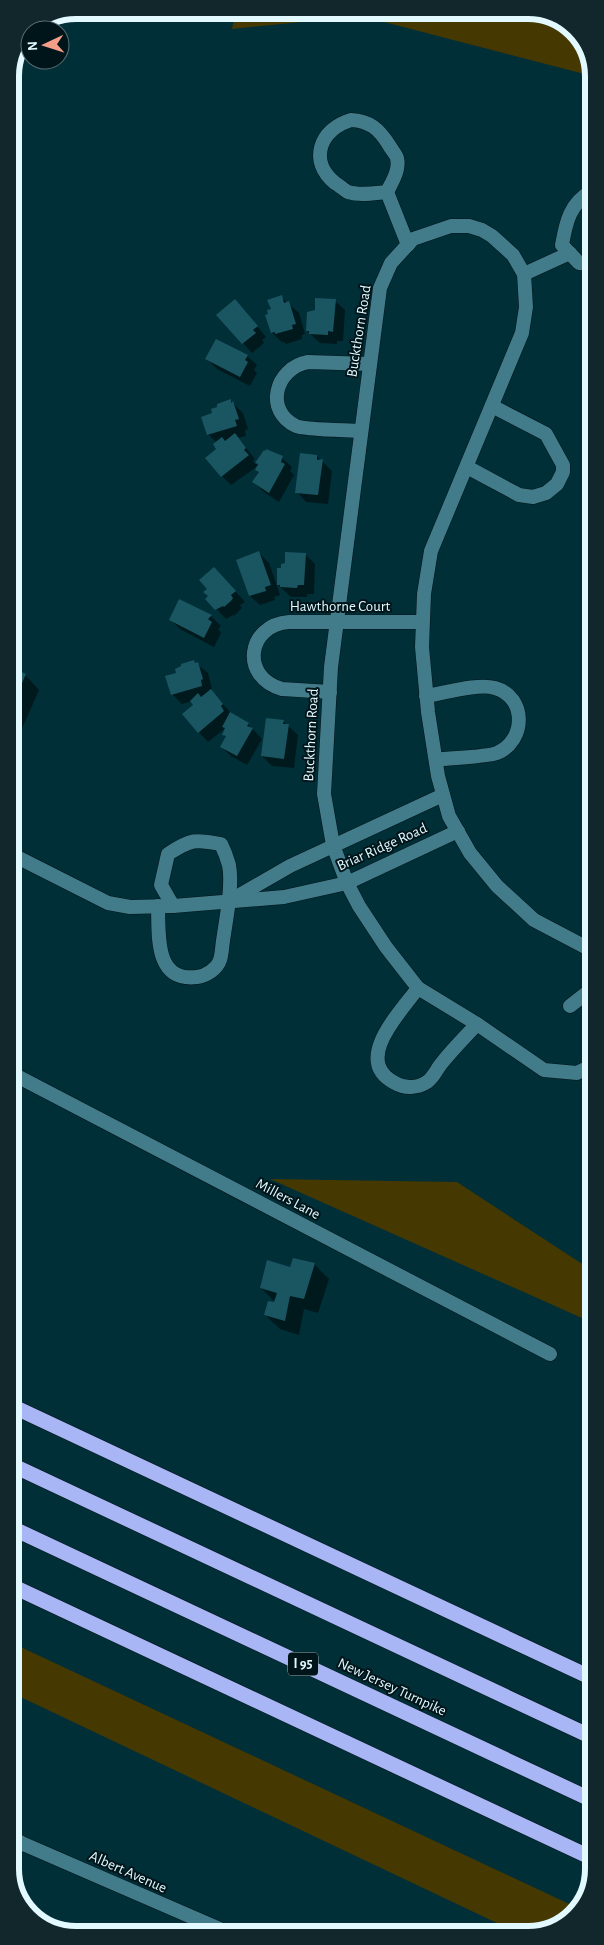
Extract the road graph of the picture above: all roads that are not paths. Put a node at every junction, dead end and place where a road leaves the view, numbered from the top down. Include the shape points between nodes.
1 (387, 192) junction
2 (585, 195) edge
3 (408, 245) junction
4 (570, 253) junction
5 (585, 263) edge
6 (524, 274) junction
7 (370, 364) junction
8 (492, 406) junction
9 (361, 431) junction
10 (467, 467) junction
11 (337, 622) junction
12 (422, 622) junction
13 (330, 692) junction
14 (426, 696) junction
15 (436, 760) junction
16 (444, 795) junction
17 (458, 831) junction
18 (333, 845) junction
19 (19, 858) edge
20 (347, 882) junction
21 (228, 901) junction
22 (158, 906) junction
23 (174, 906) junction
24 (585, 942) edge
25 (418, 988) junction
26 (585, 994) edge
27 (570, 1006) dead end
28 (476, 1024) junction
29 (585, 1070) edge
30 (19, 1077) edge
31 (550, 1354) dead end
32 (19, 1409) edge
33 (19, 1468) edge
34 (19, 1531) edge
35 (19, 1589) edge
36 (585, 1675) edge
37 (585, 1734) edge
38 (585, 1797) edge
39 (19, 1841) edge
40 (585, 1855) edge
41 (213, 1926) edge

1 - 1 street via 397,173 397,158 382,134 372,124 362,121 340,123 323,141 320,155 329,178 347,192
1 - 3 street
2 - 4 street via 575,204 568,218 562,245
3 - 6 street, Buckthorn Road via 414,239 451,226 469,226 492,236 513,255
3 - 7 street, Buckthorn Road via 391,263 380,288
4 - 5 street via 579,263
4 - 6 street
6 - 8 street, Buckthorn Road via 526,307 522,333
7 - 9 street, Buckthorn Road
7 - 9 street via 300,363 287,370 277,392 278,406 286,419 297,427
8 - 10 street, Buckthorn Road
8 - 10 street via 546,434 563,465 563,472 557,484 546,493 533,497 519,495
9 - 11 street, Buckthorn Road
10 - 12 street, Buckthorn Road via 431,551
11 - 12 street, Hawthorne Court
11 - 13 street, Buckthorn Road
11 - 13 street, Hawthorne Court via 279,623 266,629 257,640 253,653 255,667 262,678 274,687
12 - 14 street, Buckthorn Road
13 - 18 street, Buckthorn Road via 324,794
14 - 15 street, Buckthorn Road
14 - 15 street via 494,688 512,698 520,721 517,735 508,747 496,754
15 - 16 street, Buckthorn Road
16 - 17 street, Buckthorn Road via 449,816
16 - 18 street, Briar Ridge Road
17 - 20 street, Briar Ridge Road
17 - 24 street, Buckthorn Road via 470,853 497,886 534,920
18 - 20 street, Buckthorn Road
18 - 21 street, Briar Ridge Road
19 - 22 street, Briar Ridge Road via 108,903 130,907
20 - 21 street, Briar Ridge Road via 284,897
20 - 25 street, Buckthorn Road via 386,947
21 - 22 street via 220,961 212,971 200,977 186,978 166,966 160,954
21 - 23 street, Briar Ridge Road
21 - 23 street via 229,866 221,844 200,840 185,843 168,854 161,885
22 - 23 street, Briar Ridge Road
25 - 28 street, Buckthorn Road
25 - 28 street via 378,1045 377,1059 388,1079 400,1086 426,1083
26 - 27 street
28 - 29 street, Buckthorn Road via 544,1070 577,1074
30 - 31 street, Millers Lane
32 - 36 highway
33 - 37 highway
34 - 38 highway, New Jersey Turnpike / I 95
35 - 40 highway
39 - 41 street, Albert Avenue

